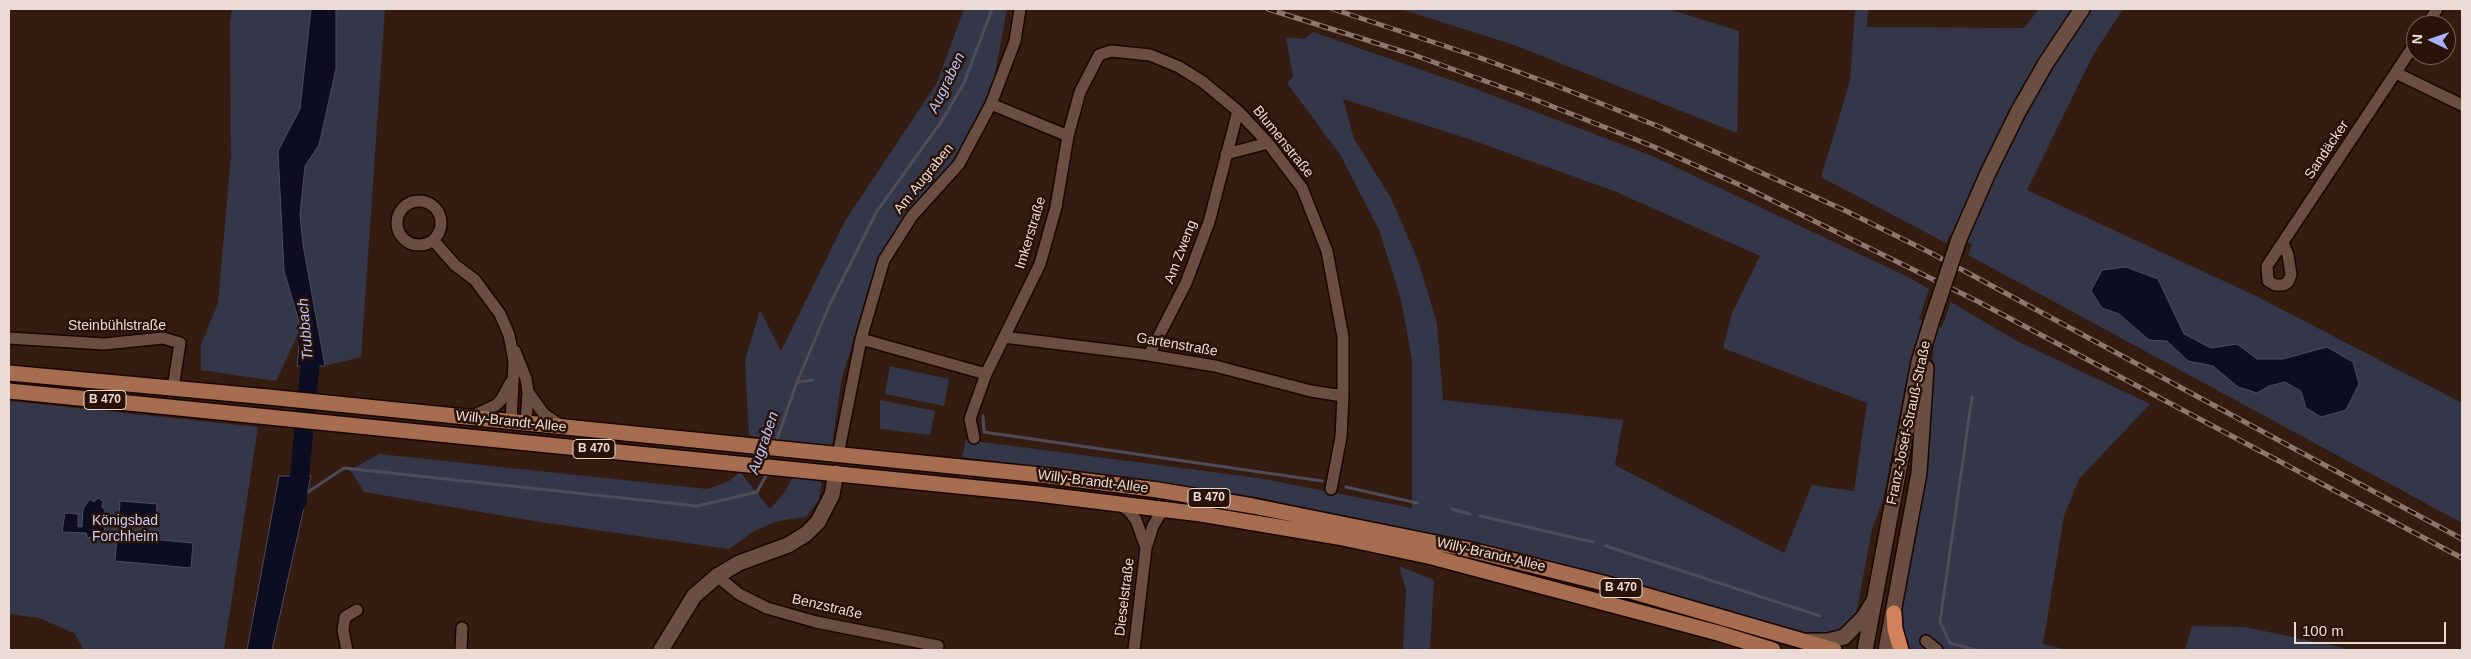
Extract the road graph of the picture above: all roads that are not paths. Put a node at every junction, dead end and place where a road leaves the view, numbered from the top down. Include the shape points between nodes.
1 (1020, 9) edge
2 (2082, 9) edge
3 (2406, 58) edge
4 (2396, 74) junction
5 (991, 104) junction
6 (2462, 105) edge
7 (1238, 111) junction
8 (1068, 136) junction
9 (1268, 143) junction
10 (1226, 154) junction
11 (433, 240) dead end
12 (2282, 243) dead end
13 (1929, 328) junction
14 (1004, 337) junction
15 (9, 338) edge
16 (861, 339) junction
17 (512, 345) junction
18 (1149, 355) junction
19 (9, 373) edge
20 (986, 374) junction
21 (513, 378) junction
22 (174, 388) junction
23 (9, 391) edge
24 (528, 392) junction
25 (1343, 396) junction
26 (172, 407) junction
27 (467, 418) junction
28 (519, 423) junction
29 (567, 428) junction
30 (974, 438) dead end
31 (517, 441) junction
32 (838, 455) junction
33 (836, 473) junction
34 (1331, 489) dead end
35 (1119, 504) junction
36 (1169, 510) junction
37 (1146, 548) junction
38 (717, 576) junction
39 (1875, 598) junction
40 (358, 610) dead end
41 (1894, 613) junction
42 (462, 628) dead end
43 (1807, 641) junction
44 (1926, 641) dead end
45 (938, 646) dead end
46 (347, 650) edge
47 (460, 650) edge
48 (661, 650) edge
49 (1134, 650) edge
50 (1773, 650) edge
51 (1834, 650) edge
52 (1865, 650) edge
53 (1886, 650) edge
54 (1901, 650) edge
55 (1936, 650) edge

1 - 5 street, Am Augraben via 1015,41
2 - 13 main road, bridge via 2046,63 1988,173 1959,239
3 - 4 street, Sandäcker
4 - 6 street
4 - 12 street, Sandäcker
5 - 8 street
5 - 16 street, Am Augraben via 960,164 912,216 884,260
7 - 8 street, Blumenstraße via 1179,67 1150,55 1111,51 1099,56 1080,92
7 - 9 street, Blumenstraße
7 - 10 street, Am Zweng
8 - 14 street, Imkerstraße via 1056,207 1040,264
9 - 10 street
9 - 25 street, Blumenstraße via 1302,188 1327,251 1342,337
10 - 18 street, Am Zweng via 1209,222 1186,283
11 - 17 street via 455,265 481,286 500,314
13 - 39 main road, Franz-Josef-Strauß-Straße via 1919,362
13 - 41 main road, Franz-Josef-Strauß-Straße via 1919,473
14 - 18 street, Gartenstraße
14 - 20 street, Imkerstraße
15 - 22 street, Steinbühlstraße via 104,344 163,338 180,343
16 - 20 street
16 - 32 street, Am Augraben
17 - 21 street
17 - 24 street via 520,360
18 - 25 street, Gartenstraße via 1215,366
19 - 22 main road, B 470
20 - 30 street, Imkerstraße via 970,419
21 - 27 street via 501,400
21 - 28 street
22 - 26 main road
22 - 27 main road, Willy-Brandt-Allee / B 470
23 - 26 main road, B 470
24 - 28 street
24 - 29 street via 544,414
25 - 34 street, Blumenstraße
26 - 31 main road, Willy-Brandt-Allee / B 470
27 - 28 main road, Willy-Brandt-Allee / B 470
28 - 29 main road, Willy-Brandt-Allee / B 470
28 - 31 main road
29 - 32 main road, Willy-Brandt-Allee / B 470
31 - 33 main road, Willy-Brandt-Allee / B 470
32 - 33 main road
32 - 43 main road, Willy-Brandt-Allee / B 470 via 1148,488 1262,508 1490,554
33 - 35 main road, Willy-Brandt-Allee / B 470
33 - 38 main road via 826,510 806,534
35 - 36 main road, Willy-Brandt-Allee / B 470
35 - 37 street, Dieselstraße via 1136,520
36 - 37 street, Dieselstraße via 1156,520
36 - 50 main road, Willy-Brandt-Allee / B 470 via 1328,535 1432,557
37 - 49 street, Dieselstraße
38 - 45 street, Benzstraße via 740,594 767,608 816,622
38 - 48 main road via 694,596
39 - 43 main road via 1864,617 1844,637
39 - 52 main road, Franz-Josef-Strauß-Straße
40 - 46 street via 345,617 342,630
41 - 53 main road, Franz-Josef-Strauß-Straße
41 - 54 highway
42 - 47 street
43 - 51 main road, Willy-Brandt-Allee / B 470
44 - 55 street

